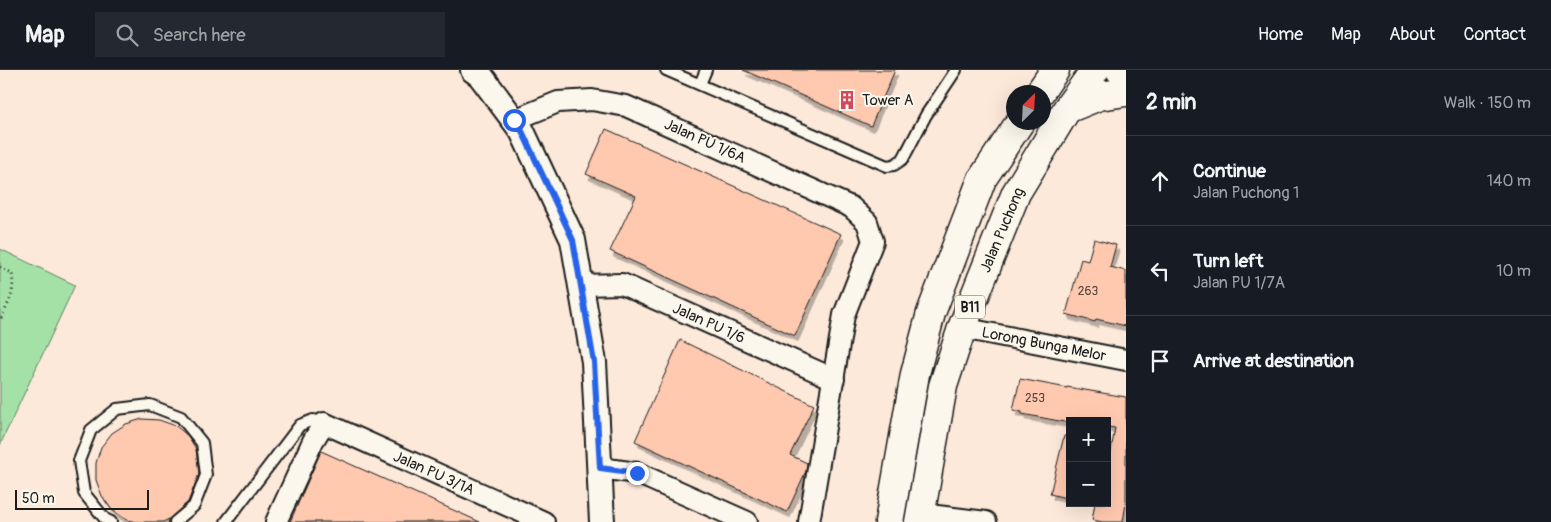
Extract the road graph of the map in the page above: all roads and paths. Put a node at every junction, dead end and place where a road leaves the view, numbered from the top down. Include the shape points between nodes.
1 (473, 70) edge
2 (666, 70) edge
3 (706, 70) edge
4 (956, 70) edge
5 (1055, 70) edge
6 (1095, 70) edge
7 (1120, 70) edge
8 (1126, 74) edge
9 (700, 84) junction
10 (1045, 85) edge
11 (1126, 92) edge
12 (1067, 109) junction
13 (514, 120) junction
14 (1015, 130) edge
15 (0, 267) edge
16 (581, 285) junction
17 (0, 320) edge
18 (962, 328) junction
19 (1126, 360) edge
20 (834, 379) junction
21 (324, 423) junction
22 (600, 468) junction
23 (920, 518) edge
24 (105, 521) edge
25 (174, 522) edge
26 (226, 522) edge
27 (276, 522) edge
28 (544, 522) edge
29 (602, 522) edge
30 (747, 522) edge
31 (809, 522) edge
32 (889, 522) edge
33 (986, 522) edge

1 - 13 street
2 - 9 lane
3 - 9 lane
4 - 9 lane via 926,115 903,159 887,166
5 - 10 main road
6 - 12 main road, Jalan Puchong / B11
7 - 8 main road
11 - 12 main road via 1099,96
12 - 18 main road, Jalan Puchong / B11 via 1016,193
13 - 16 street via 573,240
13 - 20 street, Jalan PU 1/6A via 558,102 592,100 626,106 851,207 868,222 873,241 844,315
14 - 32 main road, B11 via 982,179 931,313 915,374
15 - 17 path via 12,273 14,287
16 - 20 street, Jalan PU 1/6 via 622,284
16 - 22 street via 594,362
18 - 19 street, Lorong Bunga Melor
18 - 23 main road, Jalan Puchong / B11 via 944,386
20 - 31 street
21 - 26 lane via 313,420 300,425
21 - 27 street
21 - 28 street, Jalan PU 3/1A
22 - 29 street
22 - 30 street via 637,473
23 - 33 street
24 - 25 lane via 84,494 79,461 91,430 117,409 150,405 181,417 202,443 206,476 194,506

